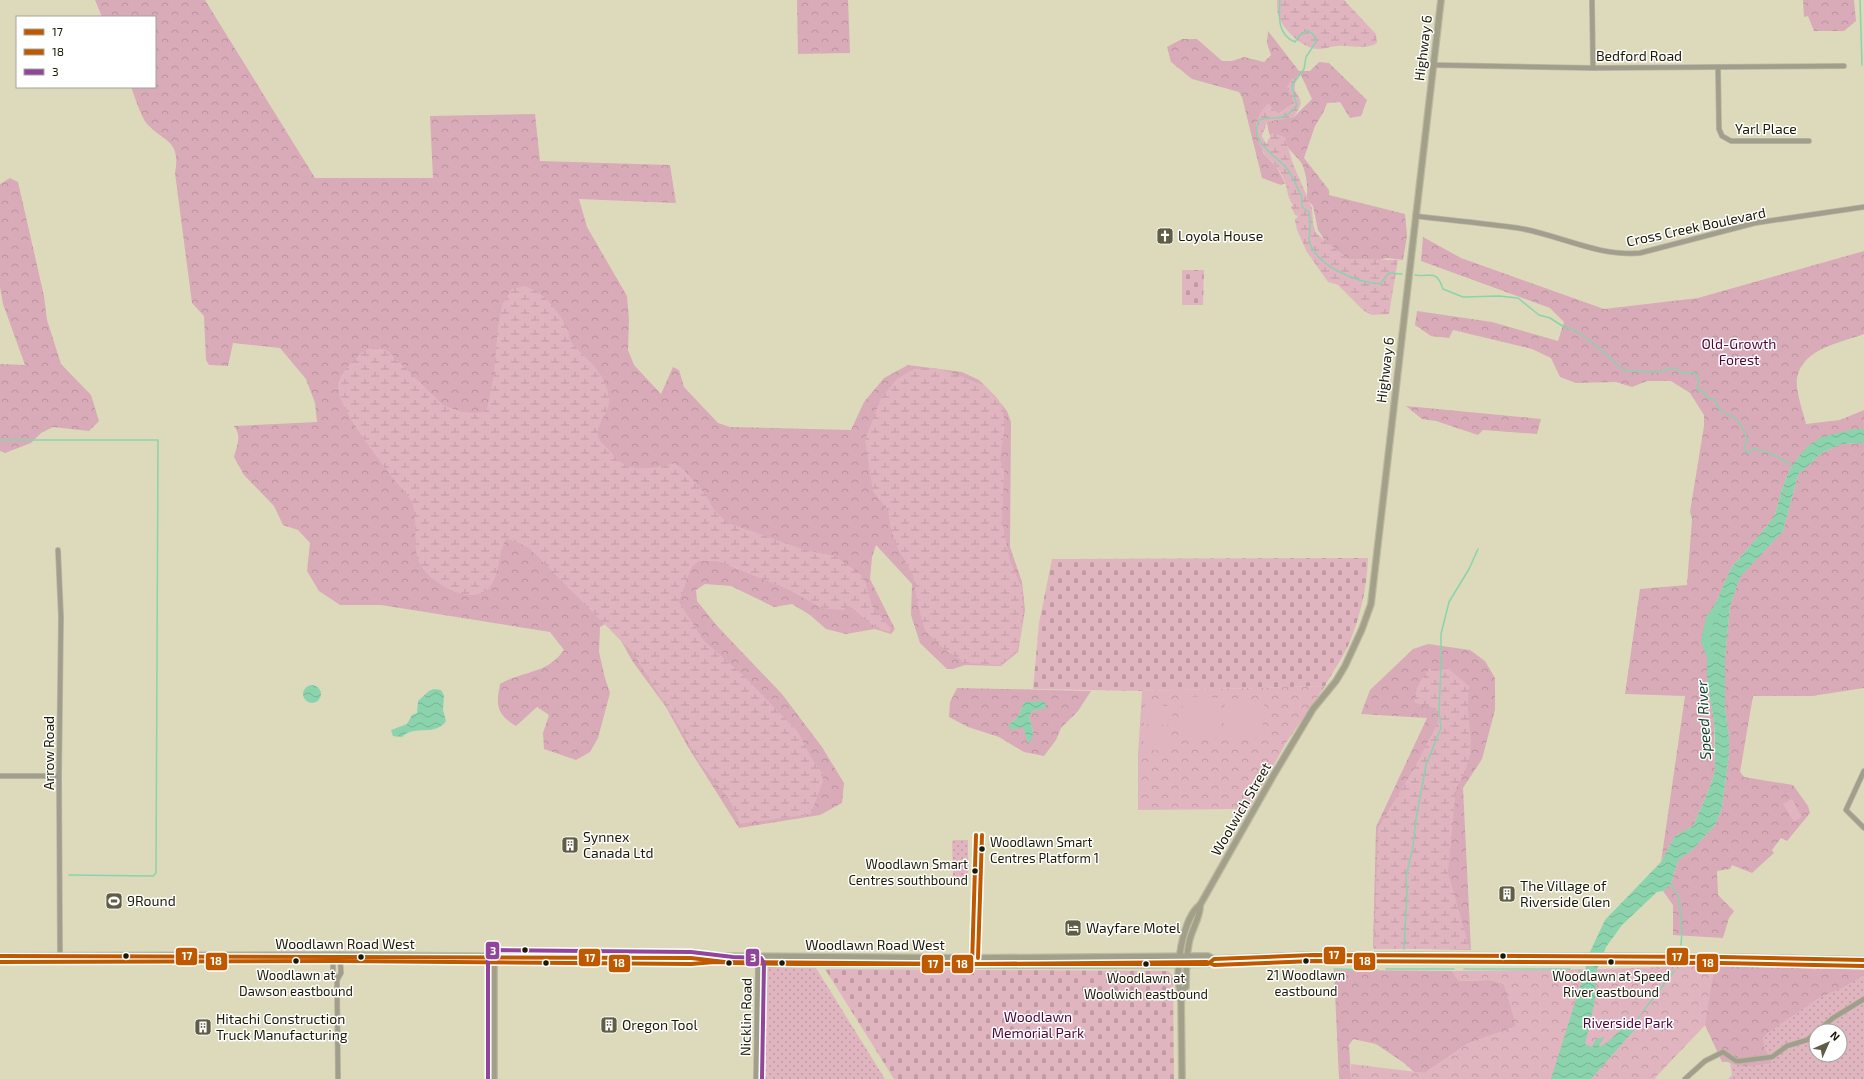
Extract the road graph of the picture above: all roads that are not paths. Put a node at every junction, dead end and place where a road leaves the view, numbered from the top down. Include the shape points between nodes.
1 (1441, 0) edge
2 (1592, 0) edge
3 (1434, 66) junction
4 (1844, 66) dead end
5 (1718, 67) junction
6 (1593, 68) junction
7 (1809, 140) dead end
8 (1864, 207) edge
9 (1415, 216) junction
10 (58, 550) dead end
11 (1304, 726) joint
12 (1864, 771) edge
13 (0, 776) edge
14 (59, 776) junction
15 (1864, 828) edge
16 (1200, 904) junction
17 (60, 955) junction
18 (333, 955) junction
19 (340, 955) junction
20 (0, 956) edge
21 (494, 956) junction
22 (758, 956) junction
23 (1180, 956) junction
24 (1187, 956) junction
25 (691, 958) junction
26 (1214, 959) junction
27 (1864, 960) edge
28 (758, 963) junction
29 (1179, 964) junction
30 (1186, 964) junction
31 (337, 980) junction
32 (1181, 992) junction
33 (1864, 999) edge
34 (1827, 1023) edge
35 (1808, 1039) edge
36 (338, 1079) edge
37 (494, 1079) edge
38 (756, 1079) edge
39 (1182, 1079) edge
40 (1685, 1079) edge

1 - 3 main road, Highway 6
2 - 6 street
3 - 6 street, Bedford Road
3 - 9 main road, Highway 6
4 - 5 street, Bedford Road
5 - 6 street, Bedford Road
5 - 7 street, Yarl Place via 1719,129 1724,138 1731,141
8 - 9 street, Cross Creek Boulevard via 1755,223 1640,253 1623,254 1599,251 1519,228
9 - 11 main road, Highway 6 via 1371,604 1345,666 1313,709
10 - 14 street, Arrow Road via 62,618
11 - 16 main road, Woolwich Street
12 - 15 street via 1846,810
13 - 14 street
14 - 17 street, Arrow Road
16 - 23 main road, Woolwich Street via 1187,927
16 - 24 main road, Woolwich Street via 1201,912 1192,929
17 - 18 main road, Woodlawn Road West
17 - 20 main road, Woodlawn Road West
18 - 19 main road, Woodlawn Road West
18 - 31 street via 333,972
19 - 21 main road, Woodlawn Road West
19 - 31 street via 340,973
21 - 25 main road, Woodlawn Road West
21 - 37 main road
22 - 23 main road, Woodlawn Road West
22 - 25 main road, Woodlawn Road West
22 - 28 street, Nicklin Road
23 - 24 main road, Woodlawn Road West
23 - 29 main road, Woolwich Street
24 - 26 main road, Woodlawn Road West via 1208,956
24 - 30 main road, Woolwich Street
25 - 28 main road, Woodlawn Road West
26 - 27 main road via 1313,955 1721,956
26 - 30 main road, Woodlawn Road West via 1208,964
28 - 29 main road, Woodlawn Road West
28 - 38 street, Nicklin Road
29 - 30 main road, Woodlawn Road West
29 - 32 main road, Woolwich Street
30 - 32 main road, Woolwich Street via 1186,987
31 - 36 street
32 - 39 main road, Woolwich Street
33 - 34 street
35 - 40 street via 1787,1046 1772,1057 1736,1061 1723,1052 1705,1061

